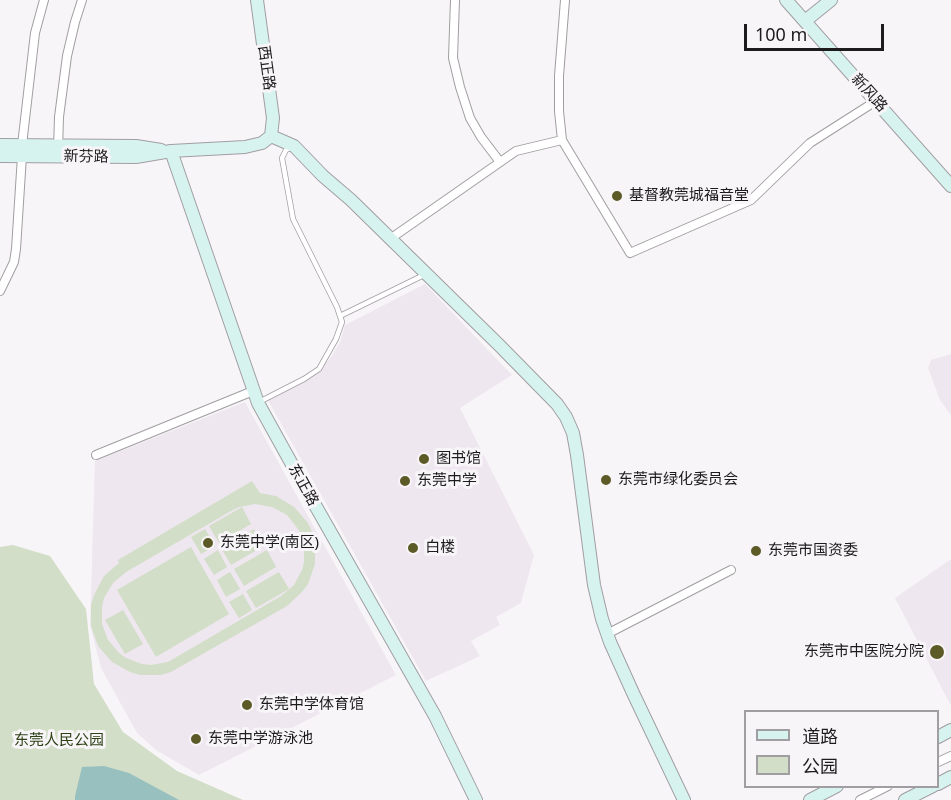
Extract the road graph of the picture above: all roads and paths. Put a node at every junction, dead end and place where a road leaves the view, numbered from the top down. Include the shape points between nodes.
1 (44, 0) edge
2 (82, 0) edge
3 (257, 0) edge
4 (455, 0) edge
5 (565, 0) edge
6 (786, 0) edge
7 (831, 0) edge
8 (805, 21) junction
9 (876, 101) junction
10 (271, 136) junction
11 (562, 140) junction
12 (0, 145) edge
13 (294, 146) junction
14 (22, 150) junction
15 (58, 151) junction
16 (171, 151) junction
17 (0, 156) edge
18 (501, 162) junction
19 (951, 186) edge
20 (390, 239) junction
21 (427, 274) junction
22 (0, 291) edge
23 (340, 316) junction
24 (256, 397) junction
25 (96, 455) dead end
26 (731, 570) dead end
27 (607, 634) junction
28 (833, 788) edge
29 (884, 788) edge
30 (929, 788) edge
31 (476, 800) edge
32 (684, 800) edge
33 (810, 800) edge
34 (860, 800) edge
35 (905, 800) edge

1 - 14 street via 36,33
2 - 15 street via 67,56
3 - 10 street, 西正路 via 273,118
4 - 18 street via 453,58 460,87 470,118
5 - 11 street via 559,76
6 - 8 street, 新风路
7 - 8 street
8 - 9 street, 新风路
9 - 11 street via 810,143 751,200 630,253
9 - 19 street, 新风路
10 - 13 street
10 - 16 street, 新芬路 via 245,147
11 - 18 street via 516,152
12 - 14 street, 新芬路
13 - 20 street
13 - 23 lane via 282,158 293,219
14 - 15 street, 新芬路
14 - 17 street, 新芬路
14 - 22 street via 14,262
15 - 16 street, 新芬路 via 136,157
16 - 24 street, 东正路
18 - 20 street
20 - 21 street
21 - 23 lane
21 - 27 street via 566,417 573,433 594,585
23 - 24 lane via 336,339 319,369 304,379
24 - 25 street
24 - 31 street, 东正路 via 435,716
26 - 27 street
27 - 32 street
28 - 33 street
29 - 34 street
30 - 35 street

